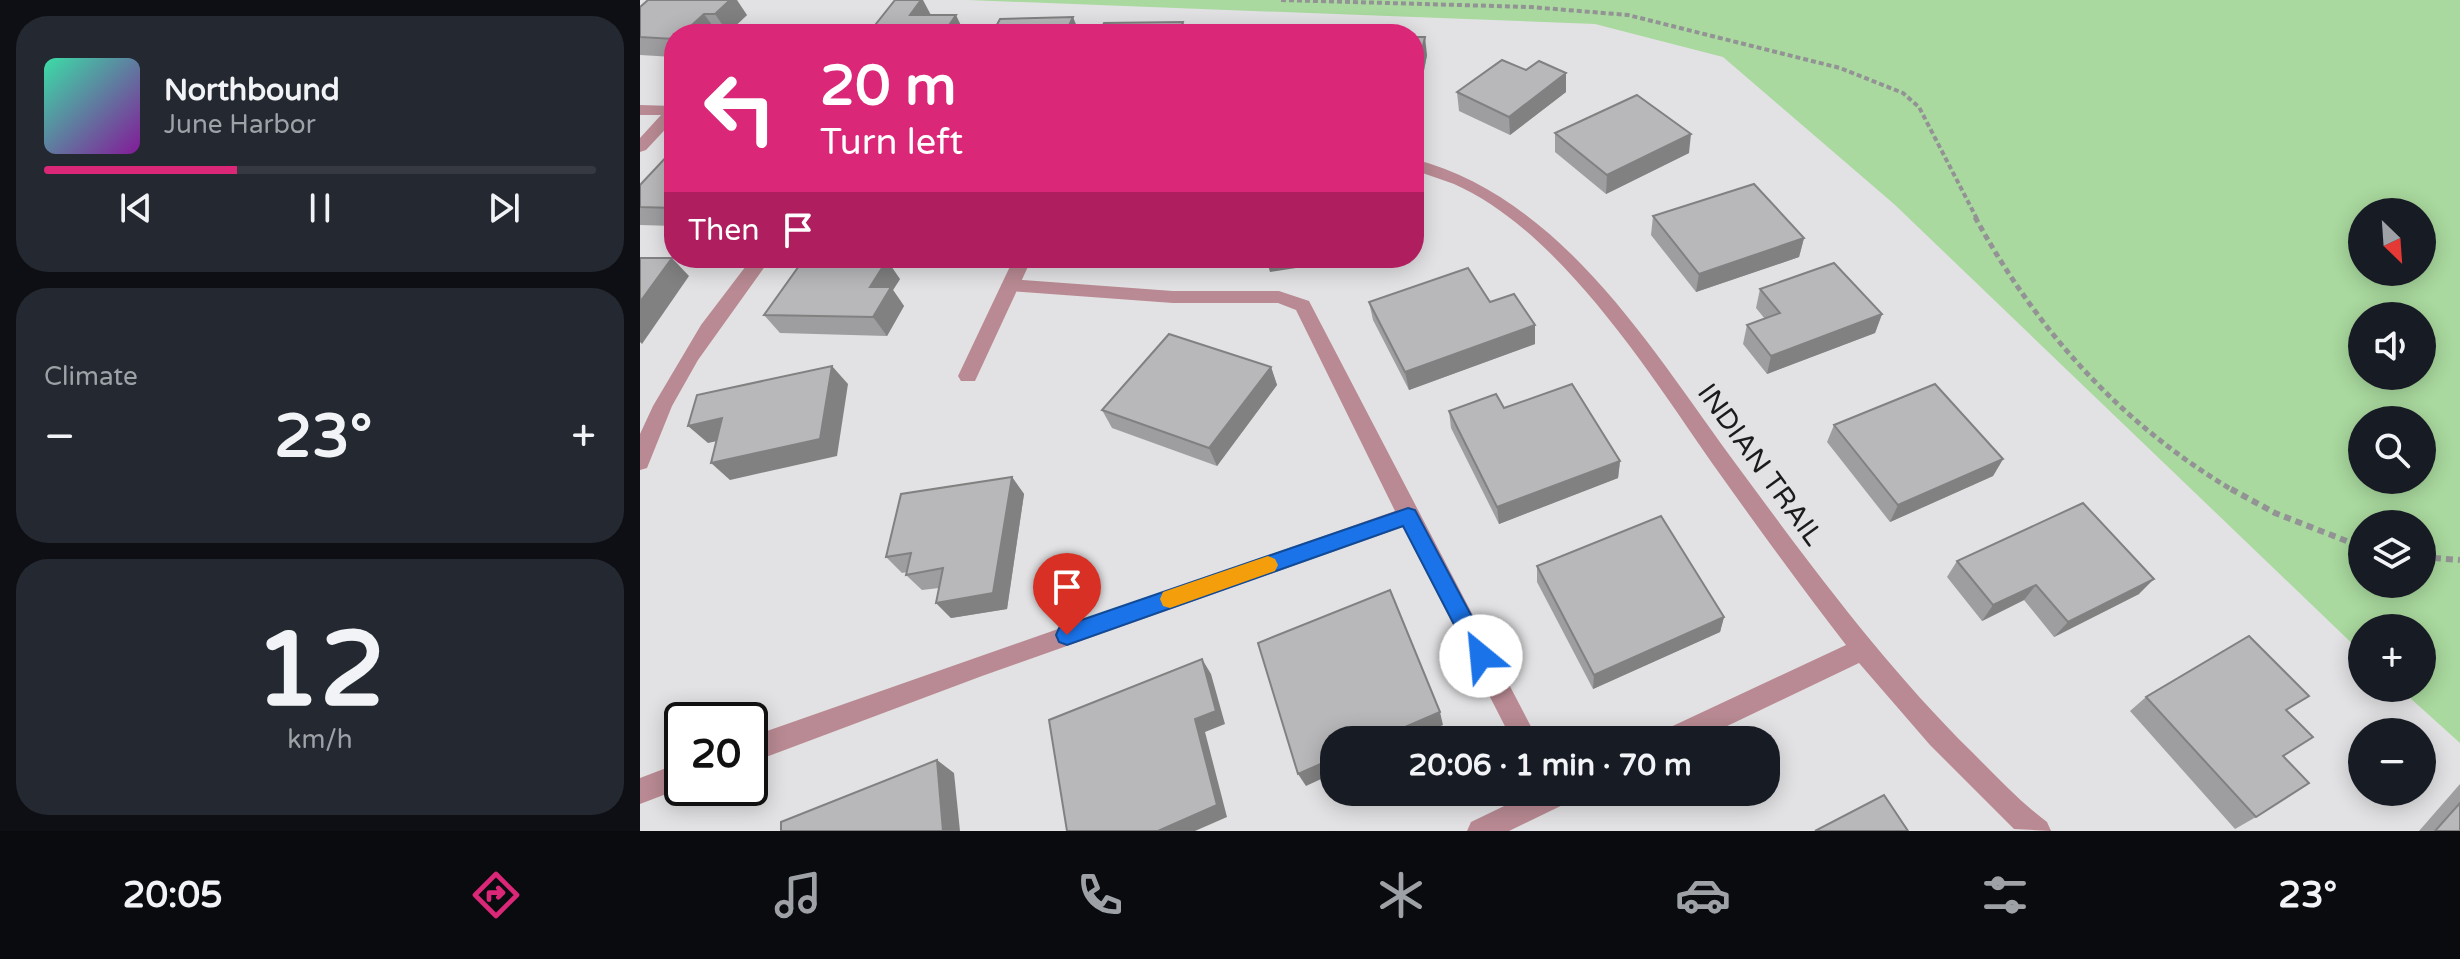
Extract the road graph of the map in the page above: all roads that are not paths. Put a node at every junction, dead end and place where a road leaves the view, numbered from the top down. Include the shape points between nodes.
1 (640, 110) edge
2 (664, 111) edge
3 (664, 122) edge
4 (640, 147) edge
5 (1424, 166) edge
6 (754, 268) edge
7 (1018, 268) edge
8 (1010, 285) junction
9 (968, 376) dead end
10 (640, 462) edge
11 (1408, 516) junction
12 (1863, 649) junction
13 (1518, 726) edge
14 (1701, 726) edge
15 (768, 743) edge
16 (664, 782) edge
17 (640, 791) edge
18 (1530, 806) edge
19 (1480, 831) edge
20 (2038, 831) edge

1 - 2 street
3 - 4 street
5 - 12 street, INDIAN TRAIL via 1481,191 1524,222 1565,262 1665,379
6 - 10 street via 684,362
7 - 8 street
8 - 9 street
8 - 11 street via 1173,297 1279,297 1303,306
11 - 13 street
11 - 15 street
12 - 14 street
12 - 20 street, INDIAN TRAIL via 1930,729
16 - 17 street
18 - 19 street

